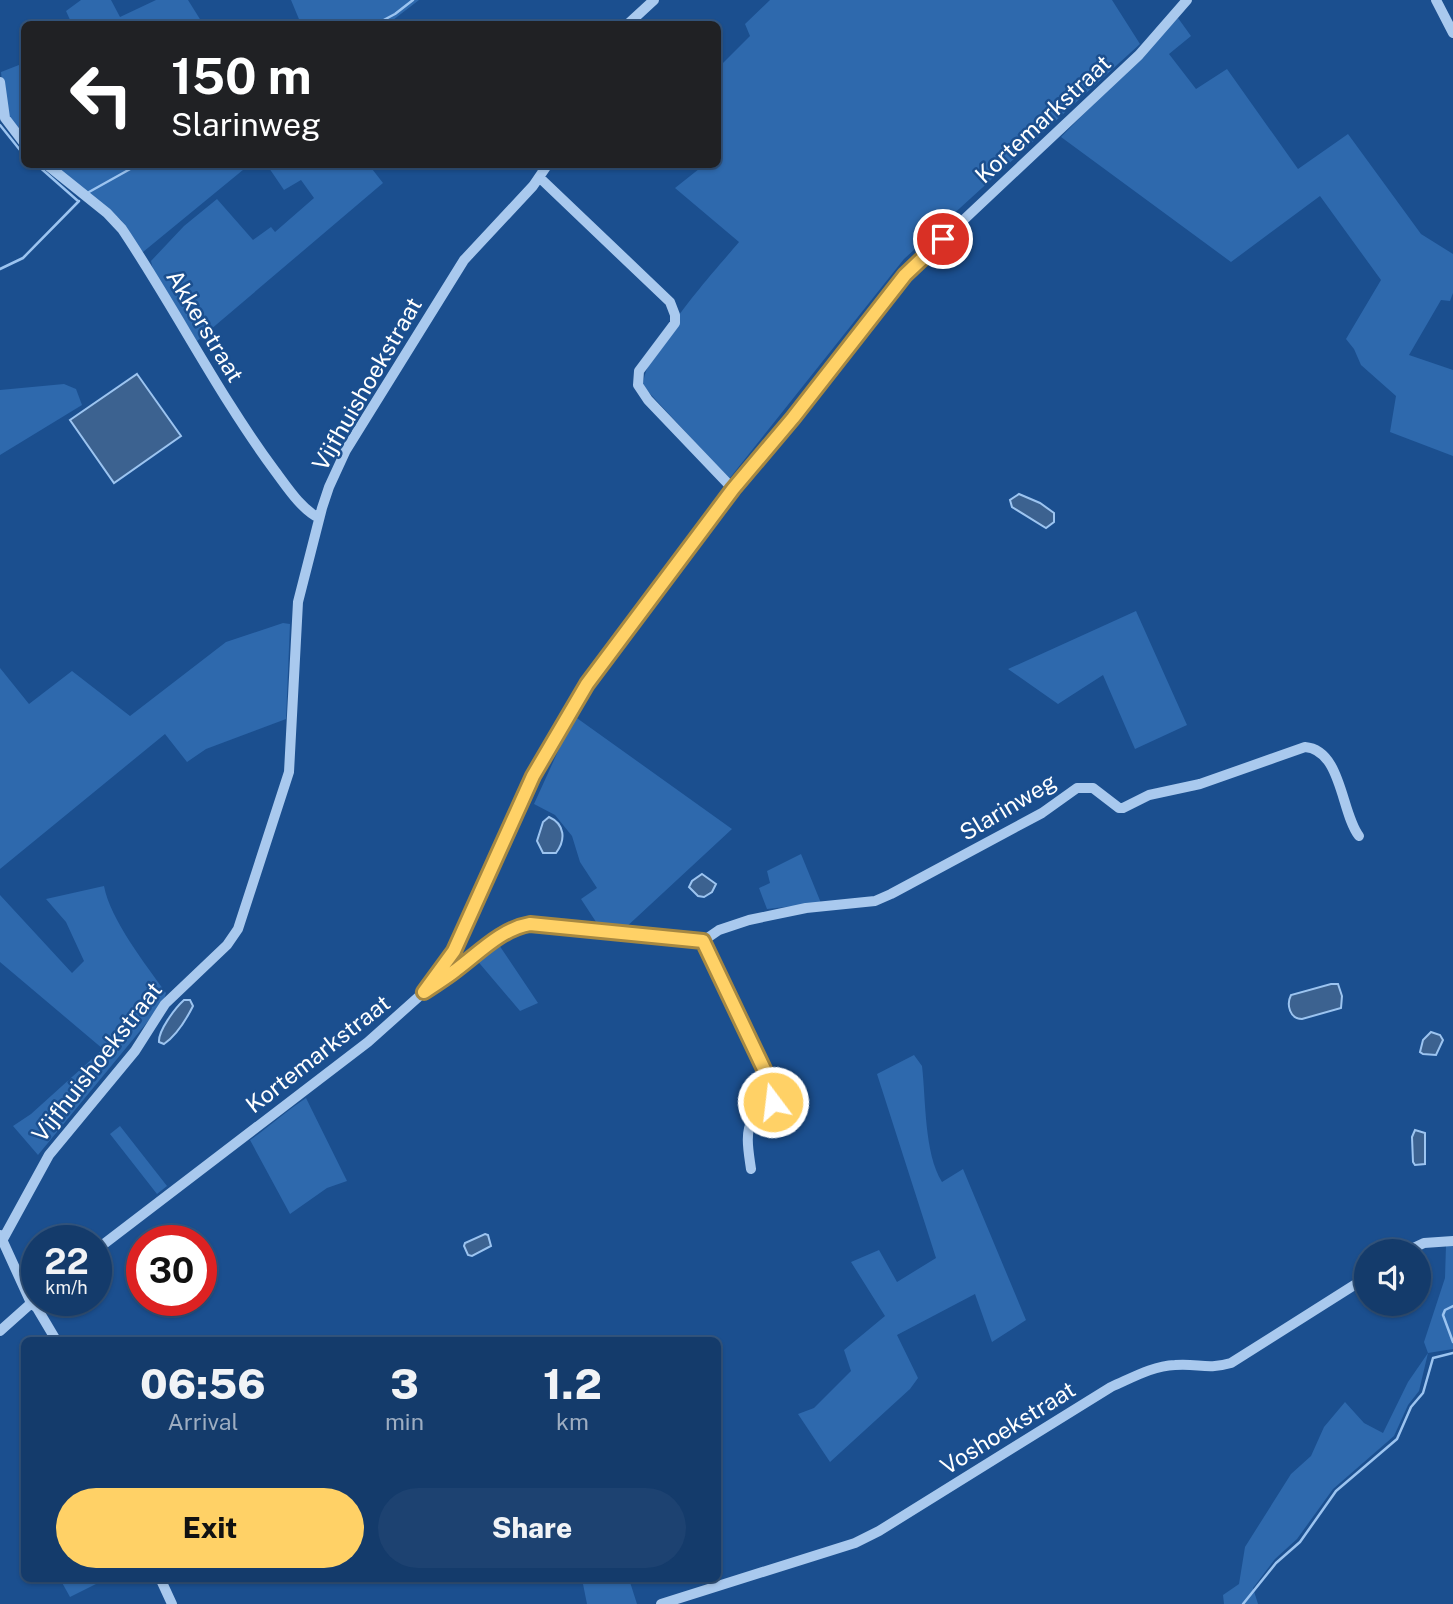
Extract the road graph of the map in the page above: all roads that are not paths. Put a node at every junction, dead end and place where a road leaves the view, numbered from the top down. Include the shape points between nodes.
1 (654, 0) edge
2 (1186, 0) edge
3 (1436, 0) edge
4 (631, 21) edge
5 (1453, 33) edge
6 (0, 82) edge
7 (21, 139) edge
8 (51, 168) edge
9 (546, 168) edge
10 (540, 178) junction
11 (733, 489) junction
12 (319, 518) junction
13 (1359, 836) dead end
14 (703, 941) junction
15 (424, 992) junction
16 (751, 1169) dead end
17 (1, 1237) edge
18 (112, 1238) edge
19 (1453, 1241) edge
20 (1431, 1243) edge
21 (21, 1276) edge
22 (1354, 1285) edge
23 (21, 1314) edge
24 (42, 1316) edge
25 (0, 1331) edge
26 (54, 1337) edge
27 (162, 1582) edge
28 (172, 1604) edge
29 (661, 1604) edge

1 - 4 street
2 - 11 street, Kortemarkstraat via 1139,55 905,275
3 - 5 street
6 - 7 street via 5,118
8 - 12 street, Akkerstraat via 122,229 256,445 297,499
9 - 10 street, Vijfhuishoekstraat
10 - 11 street via 670,302 675,323 639,371 638,385
10 - 12 street, Vijfhuishoekstraat via 458,269 346,450
11 - 15 street, Kortemarkstraat via 587,684 533,776 454,951
12 - 17 street, Vijfhuishoekstraat via 298,602 289,772 238,929 165,1004 135,1051 49,1155
13 - 14 street, Slarinweg via 1328,761 1305,747 1200,784 1149,795 1123,808 1093,788 1077,788 1042,813 875,901 749,920
14 - 15 street via 523,925 501,935
14 - 16 street via 775,1094 749,1130
15 - 18 street, Kortemarkstraat via 368,1042
17 - 21 street
19 - 20 street
22 - 29 street, Voshoekstraat via 1231,1363 1214,1368 1176,1364 1151,1369 1111,1387 855,1543
23 - 25 street
24 - 26 street
27 - 28 street

